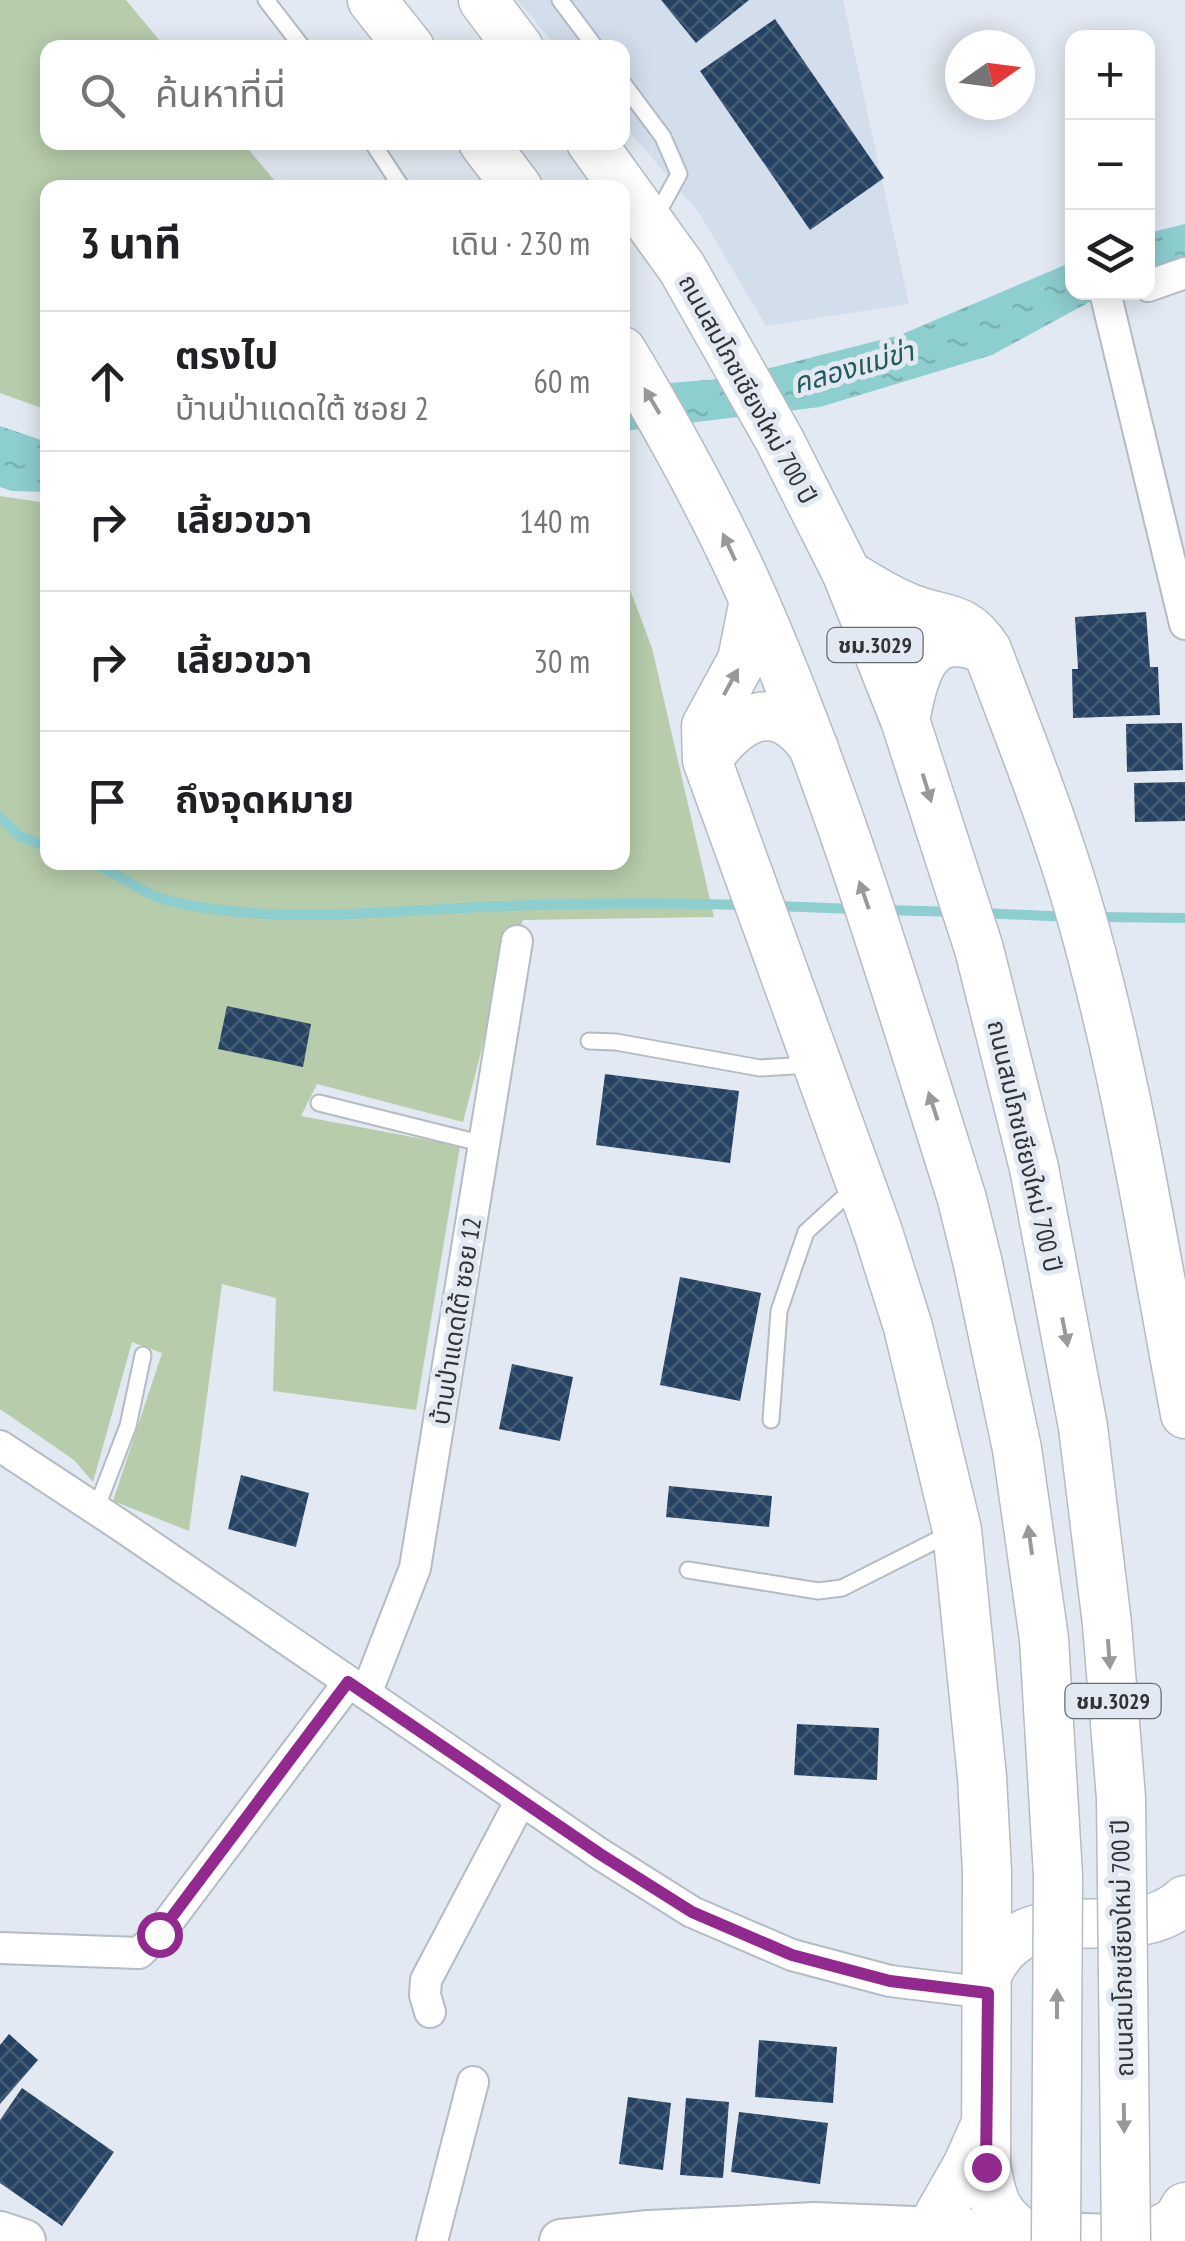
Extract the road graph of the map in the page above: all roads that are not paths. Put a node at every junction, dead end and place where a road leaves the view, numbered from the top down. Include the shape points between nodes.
1 (266, 0) edge
2 (372, 0) edge
3 (483, 0) edge
4 (560, 0) edge
5 (297, 40) edge
6 (404, 40) edge
7 (513, 40) edge
8 (590, 40) edge
9 (630, 92) edge
10 (377, 150) edge
11 (489, 150) edge
12 (596, 150) edge
13 (397, 180) edge
14 (512, 180) edge
15 (619, 180) edge
16 (630, 195) edge
17 (652, 224) junction
18 (1185, 274) edge
19 (1155, 284) edge
20 (1107, 302) edge
21 (630, 364) edge
22 (847, 574) junction
23 (754, 600) junction
24 (1185, 624) edge
25 (987, 650) junction
26 (905, 720) junction
27 (814, 748) junction
28 (707, 760) junction
29 (517, 941) dead end
30 (589, 1041) dead end
31 (818, 1064) junction
32 (319, 1102) dead end
33 (484, 1144) junction
34 (860, 1183) junction
35 (142, 1355) dead end
36 (1185, 1414) edge
37 (771, 1420) dead end
38 (0, 1446) edge
39 (96, 1509) junction
40 (957, 1530) junction
41 (688, 1570) dead end
42 (357, 1688) junction
43 (521, 1800) junction
44 (987, 1872) junction
45 (1185, 1900) edge
46 (1058, 1922) junction
47 (1138, 1922) junction
48 (1185, 1946) edge
49 (0, 1948) edge
50 (988, 1983) junction
51 (430, 2012) dead end
52 (473, 2082) dead end
53 (984, 2127) junction
54 (1185, 2208) edge
55 (931, 2228) junction
56 (0, 2234) edge
57 (1041, 2238) edge
58 (1152, 2240) edge
59 (24, 2241) edge
60 (432, 2241) edge
61 (561, 2241) edge

1 - 5 lane
2 - 6 main road
3 - 7 main road
4 - 8 lane
9 - 17 lane via 664,137 679,174
10 - 13 lane
11 - 14 main road
12 - 15 main road, ถนนสมโภชเชียงใหม่ 700 ปี / ชม.3029
16 - 17 main road, ถนนสมโภชเชียงใหม่ 700 ปี / ชม.3029
17 - 22 main road, ถนนสมโภชเชียงใหม่ 700 ปี / ชม.3029 via 780,441
18 - 19 street
20 - 24 street
23 -> 21 main road, ชม.3029 via 682,452
22 - 25 main road via 910,608 963,622
22 - 26 main road, ถนนสมโภชเชียงใหม่ 700 ปี / ชม.3029
23 - 27 main road, ชม.3029
28 -> 23 main road via 706,726 742,660
25 - 26 main road via 959,642 932,650 918,666
25 - 36 main road via 1087,936 1134,1134
26 -> 58 main road, ถนนสมโภชเชียงใหม่ 700 ปี / ชม.3029, bridge via 978,950 1034,1168 1083,1427 1107,1624
27 - 28 main road via 796,726 759,718 738,724
57 -> 27 main road, ชม.3029, bridge via 1058,1876 1044,1639 1017,1448 962,1198
28 - 31 main road
29 - 33 street, บ้านป่าแดดใต้ ซอย 12
30 - 31 lane via 760,1068
31 - 34 main road
32 - 33 lane
33 - 42 street, บ้านป่าแดดใต้ ซอย 12 via 415,1568
34 - 37 lane via 806,1232 779,1311
34 - 40 main road via 908,1327
35 - 39 lane via 128,1426
38 - 39 street
39 - 42 street
40 - 41 lane via 842,1588 818,1591
40 - 44 main road
42 - 43 street
42 - 49 street, บ้านป่าแดดใต้ ซอย 12 via 138,1953
43 - 50 street via 692,1912 792,1955 890,1981
43 - 51 street via 426,1980
44 - 46 main road via 1028,1910
44 - 50 main road
45 - 47 main road
46 - 47 main road
46 - 50 main road via 997,1954
47 - 48 main road
50 - 53 main road
52 - 60 street
53 - 55 main road
53 - 57 main road via 994,2203 1005,2221
54 - 58 main road
55 - 57 street
55 - 61 street via 814,2224
56 - 59 street
57 - 58 street

